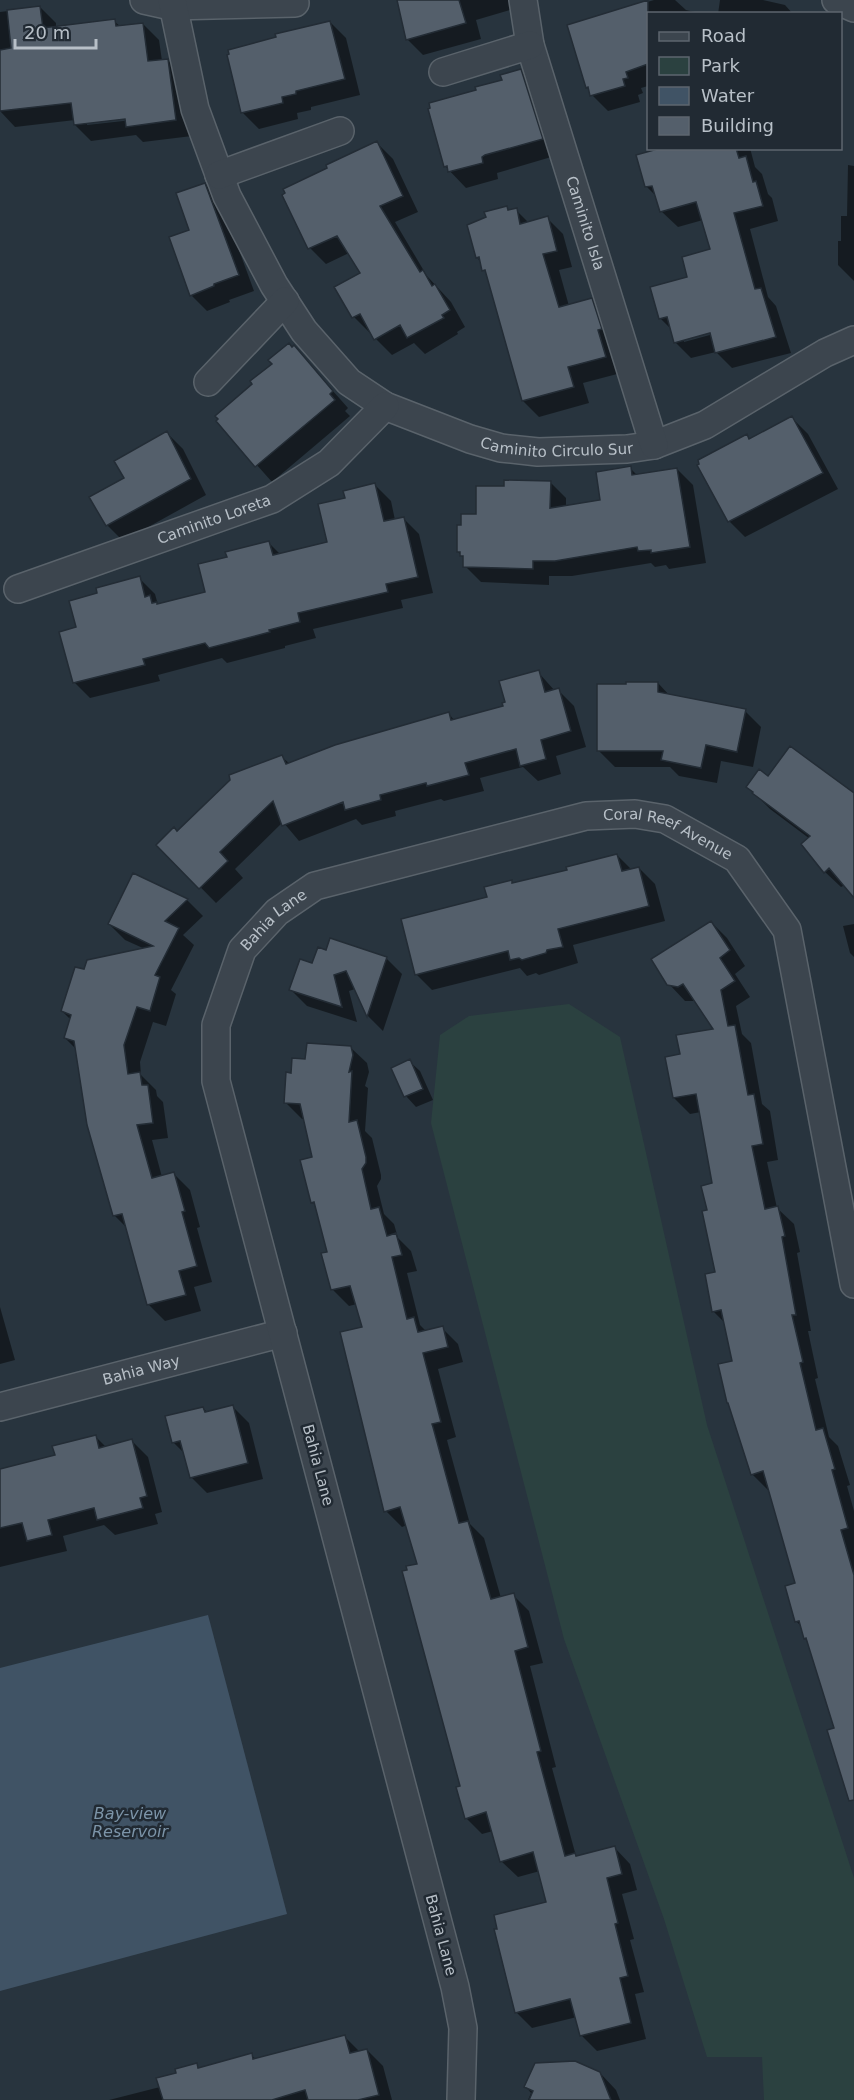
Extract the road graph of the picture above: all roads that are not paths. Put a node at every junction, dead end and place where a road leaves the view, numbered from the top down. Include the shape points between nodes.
1 (144, 0) edge
2 (523, 0) edge
3 (836, 0) edge
4 (171, 3) edge
5 (295, 3) dead end
6 (854, 8) edge
7 (530, 45) junction
8 (443, 72) dead end
9 (340, 131) dead end
10 (219, 175) junction
11 (285, 301) junction
12 (854, 340) edge
13 (208, 382) dead end
14 (385, 406) junction
15 (654, 445) junction
16 (18, 590) dead end
17 (338, 881) joint
18 (854, 1284) edge
19 (283, 1333) junction
20 (0, 1407) edge
21 (461, 2100) edge

1 - 4 street
2 - 7 street, Caminito Isla
3 - 6 street
4 - 5 street
4 - 10 street, Caminito Circulo Sur via 195,109
7 - 8 street
7 - 15 street, Caminito Isla
9 - 10 street
10 - 11 street, Caminito Circulo Sur
11 - 13 street
11 - 14 street, Caminito Circulo Sur via 304,331 349,382
12 - 15 street, Caminito Circulo Sur via 825,353 705,425
14 - 15 street, Caminito Circulo Sur via 501,448 575,452
14 - 16 street, Caminito Loreta via 329,463 272,499
17 - 18 street, Coral Reef Avenue via 586,816 635,814 665,819 737,859 787,930
17 - 19 street, Bahia Lane via 315,886 277,912 242,950 216,1024 216,1082
19 - 20 street, Bahia Way
19 - 21 street, Bahia Lane via 455,1987 464,2028

